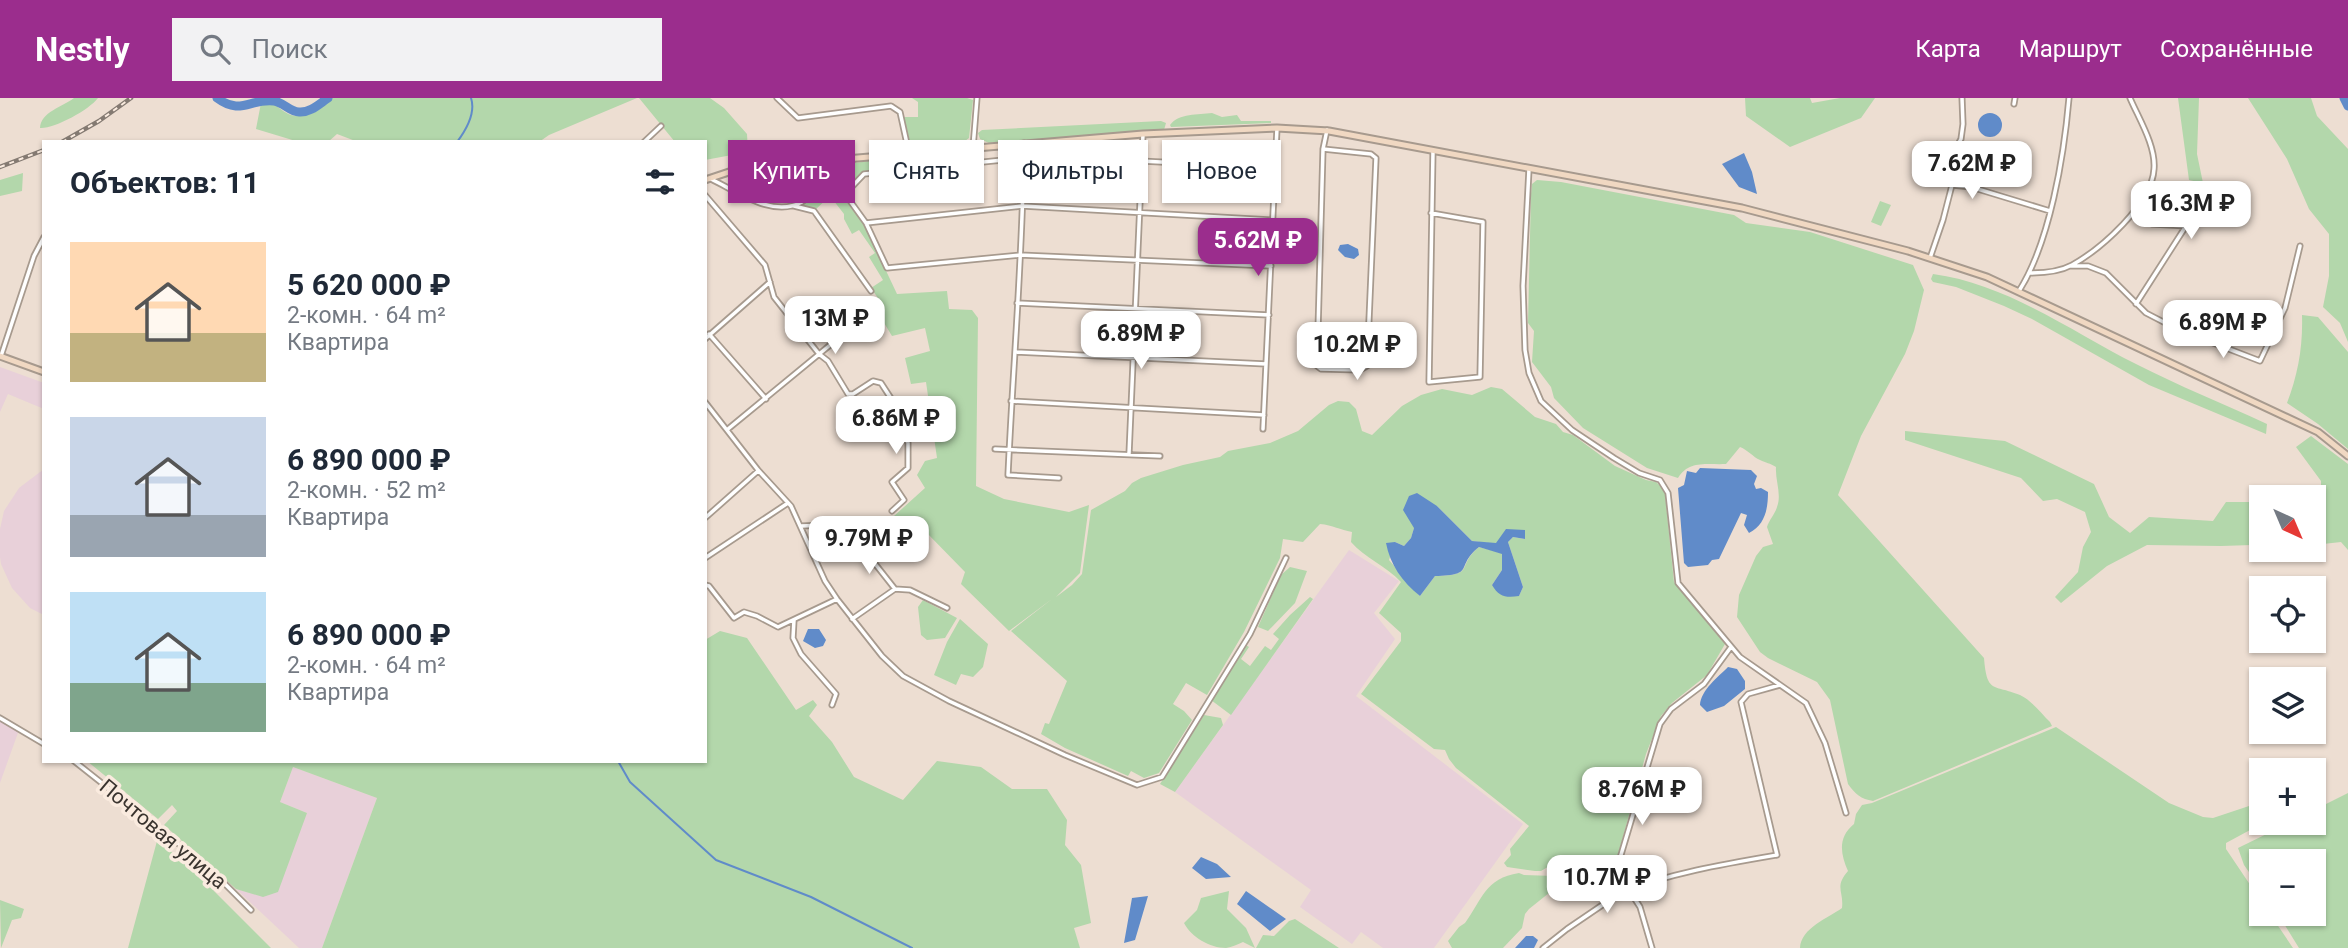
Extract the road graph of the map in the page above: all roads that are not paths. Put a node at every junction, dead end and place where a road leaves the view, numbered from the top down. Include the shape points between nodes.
1 (777, 98) edge
2 (978, 98) edge
3 (1962, 98) edge
4 (2069, 98) edge
5 (2130, 98) edge
6 (660, 127) dead end
7 (1277, 128) junction
8 (1327, 130) junction
9 (1143, 134) junction
10 (645, 140) edge
11 (906, 140) edge
12 (975, 140) edge
13 (1072, 140) edge
14 (1143, 140) edge
15 (1276, 140) edge
16 (1324, 149) junction
17 (1433, 151) junction
18 (1529, 169) junction
19 (728, 172) edge
20 (869, 173) edge
21 (707, 179) edge
22 (1952, 186) junction
23 (707, 197) edge
24 (798, 203) edge
25 (1022, 203) edge
26 (1139, 203) edge
27 (1274, 203) edge
28 (794, 206) junction
29 (1022, 206) junction
30 (2137, 210) junction
31 (2050, 211) junction
32 (1431, 213) junction
33 (1139, 214) junction
34 (1273, 220) junction
35 (866, 223) junction
36 (42, 245) edge
37 (2300, 246) dead end
38 (1020, 255) junction
39 (1930, 258) junction
40 (1137, 261) junction
41 (1271, 266) junction
42 (2071, 266) junction
43 (2030, 273) junction
44 (769, 282) junction
45 (871, 291) dead end
46 (2019, 291) junction
47 (1017, 303) junction
48 (834, 304) dead end
49 (2136, 304) junction
50 (1135, 309) junction
51 (1269, 315) junction
52 (709, 334) junction
53 (707, 336) edge
54 (1016, 352) junction
55 (819, 354) junction
56 (1, 356) edge
57 (1133, 358) junction
58 (1266, 364) junction
59 (42, 371) edge
60 (766, 399) junction
61 (1011, 401) junction
62 (707, 404) edge
63 (1130, 406) junction
64 (1264, 415) junction
65 (727, 429) junction
66 (1263, 429) dead end
67 (995, 449) dead end
68 (1009, 450) junction
69 (1129, 454) junction
70 (1160, 456) dead end
71 (2348, 456) edge
72 (758, 470) junction
73 (1059, 478) dead end
74 (788, 503) junction
75 (892, 511) dead end
76 (707, 516) edge
77 (801, 526) junction
78 (707, 557) edge
79 (1286, 558) dead end
80 (707, 585) edge
81 (895, 589) junction
82 (837, 599) junction
83 (947, 608) dead end
84 (852, 619) junction
85 (794, 620) junction
86 (1731, 647) junction
87 (1781, 685) junction
88 (832, 705) dead end
89 (0, 718) edge
90 (42, 743) edge
91 (77, 763) edge
92 (1846, 813) dead end
93 (1620, 893) junction
94 (251, 910) dead end
95 (1543, 948) edge
96 (1653, 948) edge

1 - 11 street via 798,118 891,106 900,112
2 - 12 street
3 - 22 street via 1961,139 1949,160
4 - 31 street
5 - 30 street via 2151,147 2154,170
6 - 10 street
7 - 8 main road
7 - 9 main road
7 - 15 street
8 - 16 street
8 - 17 main road
9 - 13 main road
9 - 14 street
16 - 16 street via 1317,366 1360,370 1367,366 1376,158
17 - 18 main road
17 - 32 street
18 - 39 main road via 1742,208
18 - 86 street via 1523,286 1529,373 1541,401 1583,437 1665,485 1678,583
19 - 21 main road
20 - 35 street via 845,194
21 - 28 street via 766,205
22 - 31 street via 1971,187
22 - 39 street
23 - 44 street via 765,265
24 - 28 street
25 - 29 street
26 - 33 street
27 - 34 street
28 - 45 street via 814,211
29 - 33 street
29 - 35 street
29 - 38 street
30 - 42 street
30 - 49 street via 2157,226 2186,226
31 - 43 street
32 - 32 street via 1429,382 1480,377 1483,222
33 - 34 street
33 - 40 street
34 - 41 street
35 - 38 street via 887,268
36 - 56 street via 33,256
37 - 49 street via 2285,308 2260,361 2178,329
38 - 40 street
38 - 47 street
39 - 46 main road
40 - 41 street
40 - 50 street
41 - 51 street
42 - 43 street
42 - 49 street via 2106,273
43 - 46 street
44 - 52 street
44 - 55 street via 774,297
46 - 71 main road via 2318,432
47 - 50 street
47 - 54 street
48 - 55 street via 852,327
50 - 51 street
50 - 57 street
51 - 58 street
52 - 53 street
52 - 60 street
54 - 57 street
54 - 61 street
55 - 60 street
55 - 75 street via 848,394 873,381 881,383 894,402 896,422 908,443 908,468 892,482 904,499
56 - 59 main road
57 - 58 street
57 - 63 street
58 - 64 street
60 - 65 street
61 - 63 street
61 - 68 street
62 - 65 street
63 - 64 street
63 - 69 street
64 - 66 street
65 - 72 street
67 - 68 street
68 - 69 street
68 - 73 street via 1008,475
69 - 70 street
72 - 74 street
72 - 76 street
74 - 77 street
74 - 78 street
77 - 81 street via 842,523
77 - 82 street
79 - 84 street via 1250,634 1162,777 1137,785 949,701 904,676
80 - 85 street via 734,618 744,612 778,627
81 - 83 street via 910,590
81 - 84 street
82 - 84 street
82 - 85 street
85 - 88 street via 793,638 836,694
86 - 87 street
86 - 93 street via 1704,684 1671,709 1660,724 1612,885
87 - 92 street via 1806,703 1825,743
87 - 93 street via 1748,694 1741,702 1777,855 1712,866
89 - 90 street
91 - 94 street, Почтовая улица via 209,868
93 - 95 street
93 - 96 street via 1633,896 1640,906

